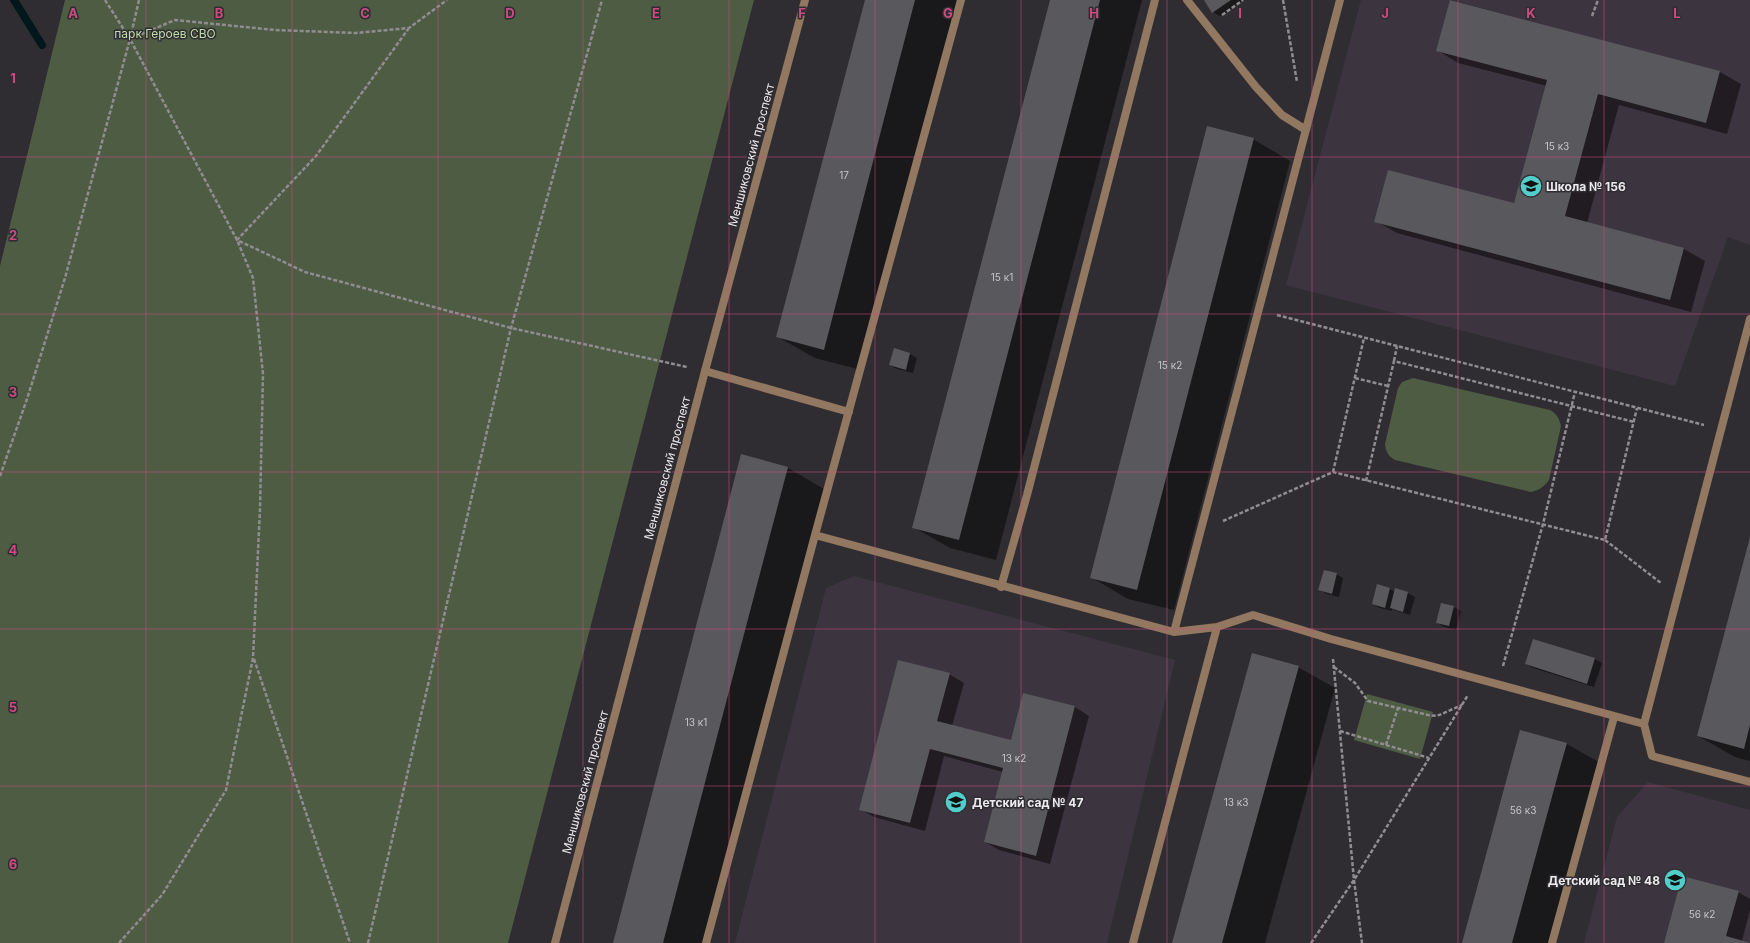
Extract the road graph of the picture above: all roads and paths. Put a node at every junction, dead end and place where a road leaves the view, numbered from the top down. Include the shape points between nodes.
1 (105, 0) edge
2 (138, 0) edge
3 (447, 0) edge
4 (602, 0) edge
5 (805, 0) edge
6 (961, 0) edge
7 (1155, 0) edge
8 (1187, 0) edge
9 (1243, 0) edge
10 (1283, 0) edge
11 (1340, 0) edge
12 (1598, 0) edge
13 (1592, 16) dead end
14 (1208, 26) junction
15 (409, 28) junction
16 (130, 39) junction
17 (1299, 89) dead end
18 (1306, 130) junction
19 (237, 240) junction
20 (1259, 311) junction
21 (1750, 319) edge
22 (511, 328) junction
23 (1364, 338) junction
24 (1397, 346) junction
25 (1394, 361) junction
26 (705, 371) junction
27 (1355, 378) junction
28 (1388, 386) junction
29 (1574, 392) junction
30 (1571, 406) junction
31 (1637, 408) junction
32 (849, 412) junction
33 (1634, 422) junction
34 (1721, 430) junction
35 (1333, 472) junction
36 (0, 476) edge
37 (1366, 481) junction
38 (1543, 524) junction
39 (1199, 532) junction
40 (814, 535) junction
41 (1604, 540) junction
42 (1001, 587) junction
43 (1677, 596) junction
44 (1217, 627) junction
45 (1174, 632) junction
46 (1331, 638) junction
47 (253, 658) junction
48 (1334, 667) junction
49 (1478, 679) junction
50 (1498, 685) junction
51 (1462, 704) junction
52 (1398, 708) junction
53 (1614, 717) junction
54 (1644, 724) junction
55 (1340, 731) junction
56 (1386, 745) junction
57 (1429, 758) junction
58 (1750, 782) edge
59 (1354, 880) junction
60 (119, 943) edge
61 (350, 943) edge
62 (368, 943) edge
63 (555, 943) edge
64 (706, 943) edge
65 (1133, 943) edge
66 (1311, 943) edge
67 (1362, 943) edge
68 (1552, 943) edge

1 - 16 path
2 - 16 path
3 - 15 path
4 - 22 path
5 - 26 street, Меншиковский проспект
6 - 32 street
7 - 42 street
8 - 14 street
9 - 14 path
10 - 17 path
11 - 18 street
12 - 13 path
14 - 18 street via 1256,87 1282,115
15 - 16 path via 356,32 275,30 175,20
15 - 19 path via 316,156
16 - 19 path
16 - 36 path via 65,278
18 - 20 street
19 - 22 path via 304,272
19 - 47 path via 253,278 263,374
20 - 23 path
20 - 39 street
21 - 34 street
22 - 26 path
22 - 62 path
23 - 24 path
23 - 27 path
24 - 25 path
24 - 29 path
25 - 28 path
25 - 30 path
26 - 32 street
26 - 63 street, Меншиковский проспект
27 - 28 path
27 - 35 path
28 - 37 path
29 - 30 path
29 - 31 path
30 - 33 path
30 - 38 path
31 - 33 path
31 - 34 path
32 - 40 street
33 - 41 path
34 - 43 street
35 - 37 path
35 - 39 path
37 - 38 path
38 - 41 path
38 - 50 path
39 - 45 street
40 - 42 street
40 - 64 street
41 - 43 path
42 - 45 street
43 - 54 street
44 - 45 street
44 - 46 street via 1253,615
44 - 65 street
46 - 48 path
46 - 49 street
47 - 60 path via 226,790 162,895
47 - 61 path
48 - 52 path via 1355,683 1368,701
48 - 55 path
49 - 50 street
49 - 51 path
50 - 53 street
51 - 52 path via 1437,716
51 - 57 path
52 - 56 path
53 - 54 street
53 - 68 street
54 - 58 street via 1652,756
55 - 56 path
55 - 59 path
56 - 57 path
57 - 59 path
59 - 66 path
59 - 67 path

